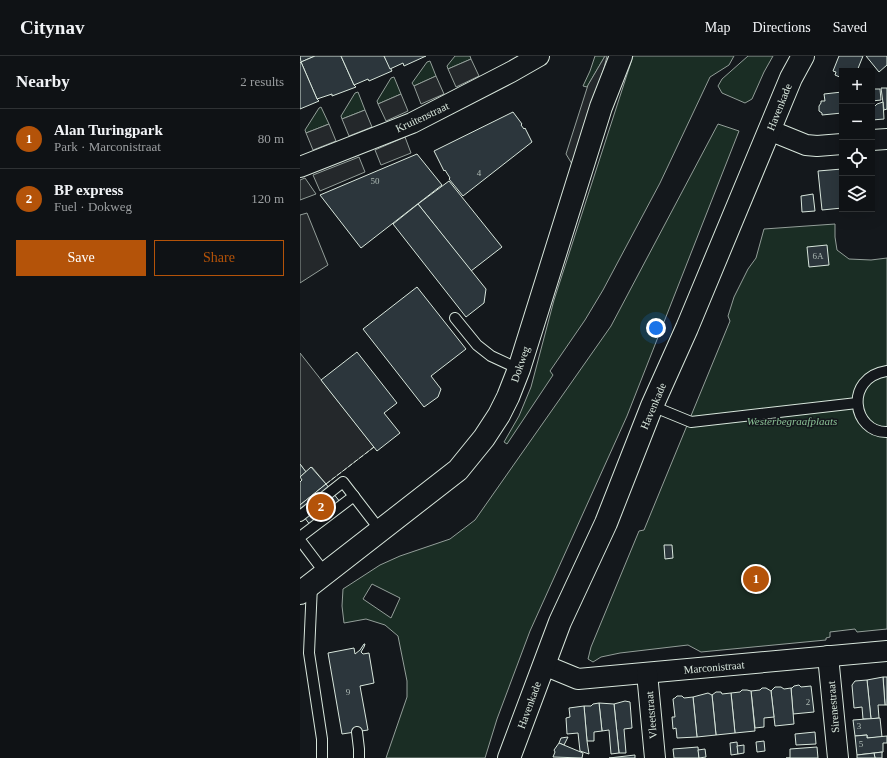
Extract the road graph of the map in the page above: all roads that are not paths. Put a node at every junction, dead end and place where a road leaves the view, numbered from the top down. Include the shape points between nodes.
1 (540, 56) edge
2 (620, 56) edge
3 (803, 56) edge
4 (769, 130) junction
5 (887, 139) edge
6 (875, 140) edge
7 (839, 144) edge
8 (300, 167) edge
9 (455, 318) dead end
10 (519, 369) junction
11 (887, 371) edge
12 (857, 403) junction
13 (652, 406) junction
14 (887, 432) edge
15 (354, 496) junction
16 (300, 516) edge
17 (380, 530) junction
18 (300, 539) edge
19 (313, 583) edge
20 (310, 636) junction
21 (300, 647) edge
22 (887, 651) edge
23 (828, 656) junction
24 (544, 665) junction
25 (647, 673) junction
26 (357, 732) dead end
27 (322, 758) edge
28 (359, 758) edge
29 (509, 758) edge
30 (655, 758) edge
31 (838, 758) edge

1 - 8 street, Kruitenstraat via 412,123
2 - 10 street, Dokweg via 601,107
3 - 4 street, Havenkade
4 - 7 street via 806,145
4 - 13 street, Havenkade
5 - 6 street
9 - 10 lane via 491,356
10 - 17 street, Dokweg via 499,416 458,470
11 - 12 lane via 878,372 868,378 861,386
12 - 13 lane via 691,422
12 - 14 lane via 862,418 871,427
13 - 24 street, Havenkade via 606,523 560,622
15 - 16 lane via 343,482
15 - 17 lane
15 - 18 lane
17 - 19 street, Dokweg
18 - 19 lane
19 - 20 lane
20 - 21 lane
20 - 27 lane via 309,653 322,739
22 - 23 street, Marconistraat
23 - 25 street, Marconistraat
23 - 31 street, Sirenestraat
24 - 25 street, Marconistraat via 578,679
24 - 29 street, Havenkade
25 - 30 street, Vleetstraat
26 - 28 lane

